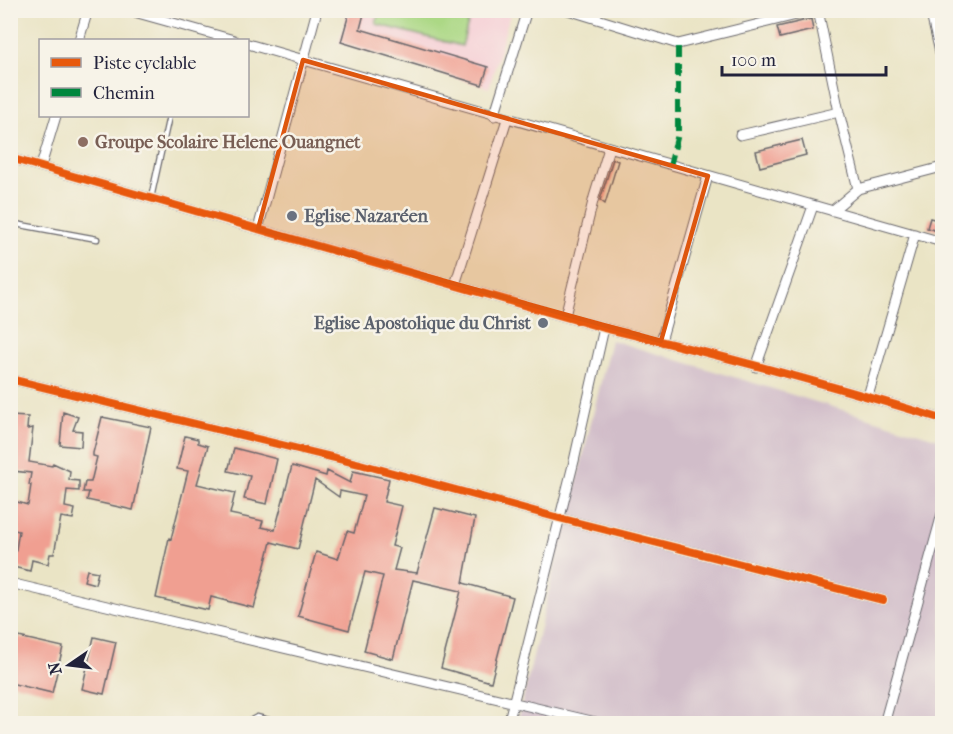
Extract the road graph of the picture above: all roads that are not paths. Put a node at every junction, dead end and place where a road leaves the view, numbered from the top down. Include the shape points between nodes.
1 (88, 10) edge
2 (128, 10) edge
3 (317, 10) edge
4 (527, 10) edge
5 (568, 10) edge
6 (818, 10) edge
7 (930, 10) edge
8 (79, 39) edge
9 (230, 39) edge
10 (249, 44) edge
11 (303, 60) junction
12 (942, 60) edge
13 (839, 112) junction
14 (494, 116) junction
15 (56, 117) edge
16 (169, 117) edge
17 (507, 119) junction
18 (740, 135) dead end
19 (609, 148) junction
20 (10, 158) edge
21 (41, 166) junction
22 (942, 167) edge
23 (708, 176) junction
24 (858, 189) junction
25 (151, 198) junction
26 (813, 206) junction
27 (831, 211) junction
28 (10, 223) edge
29 (258, 229) junction
30 (915, 234) junction
31 (97, 238) dead end
32 (942, 242) edge
33 (455, 285) junction
34 (565, 316) junction
35 (604, 327) junction
36 (661, 341) junction
37 (756, 367) junction
38 (10, 379) edge
39 (868, 396) junction
40 (942, 419) edge
41 (942, 514) edge
42 (559, 518) junction
43 (10, 583) edge
44 (884, 600) dead end
45 (513, 702) junction
46 (244, 723) edge
47 (283, 723) edge
48 (508, 723) edge
49 (604, 723) edge
50 (884, 723) edge

1 - 8 street
2 - 9 street
3 - 11 street
4 - 14 street
5 - 6 street via 678,44
6 - 13 street
7 - 12 street
10 - 11 street
11 - 14 street
11 - 29 street
13 - 18 street
13 - 24 street
14 - 17 street
15 - 21 street
16 - 25 lane
17 - 19 street
17 - 33 street
19 - 23 street
19 - 34 street
20 - 21 street
21 - 25 street
22 - 24 street
23 - 26 street
23 - 36 street
24 - 27 street
25 - 29 street
26 - 27 street
26 - 37 street
27 - 30 street
28 - 31 lane
29 - 33 street
30 - 32 street
30 - 39 street
33 - 34 street
34 - 35 street
35 - 36 street
35 - 42 street
36 - 37 street
37 - 39 street
38 - 42 street via 360,464
39 - 40 street
41 - 50 street
42 - 44 street
42 - 45 street
43 - 45 street
45 - 48 street
45 - 49 street
46 - 47 lane via 256,717

